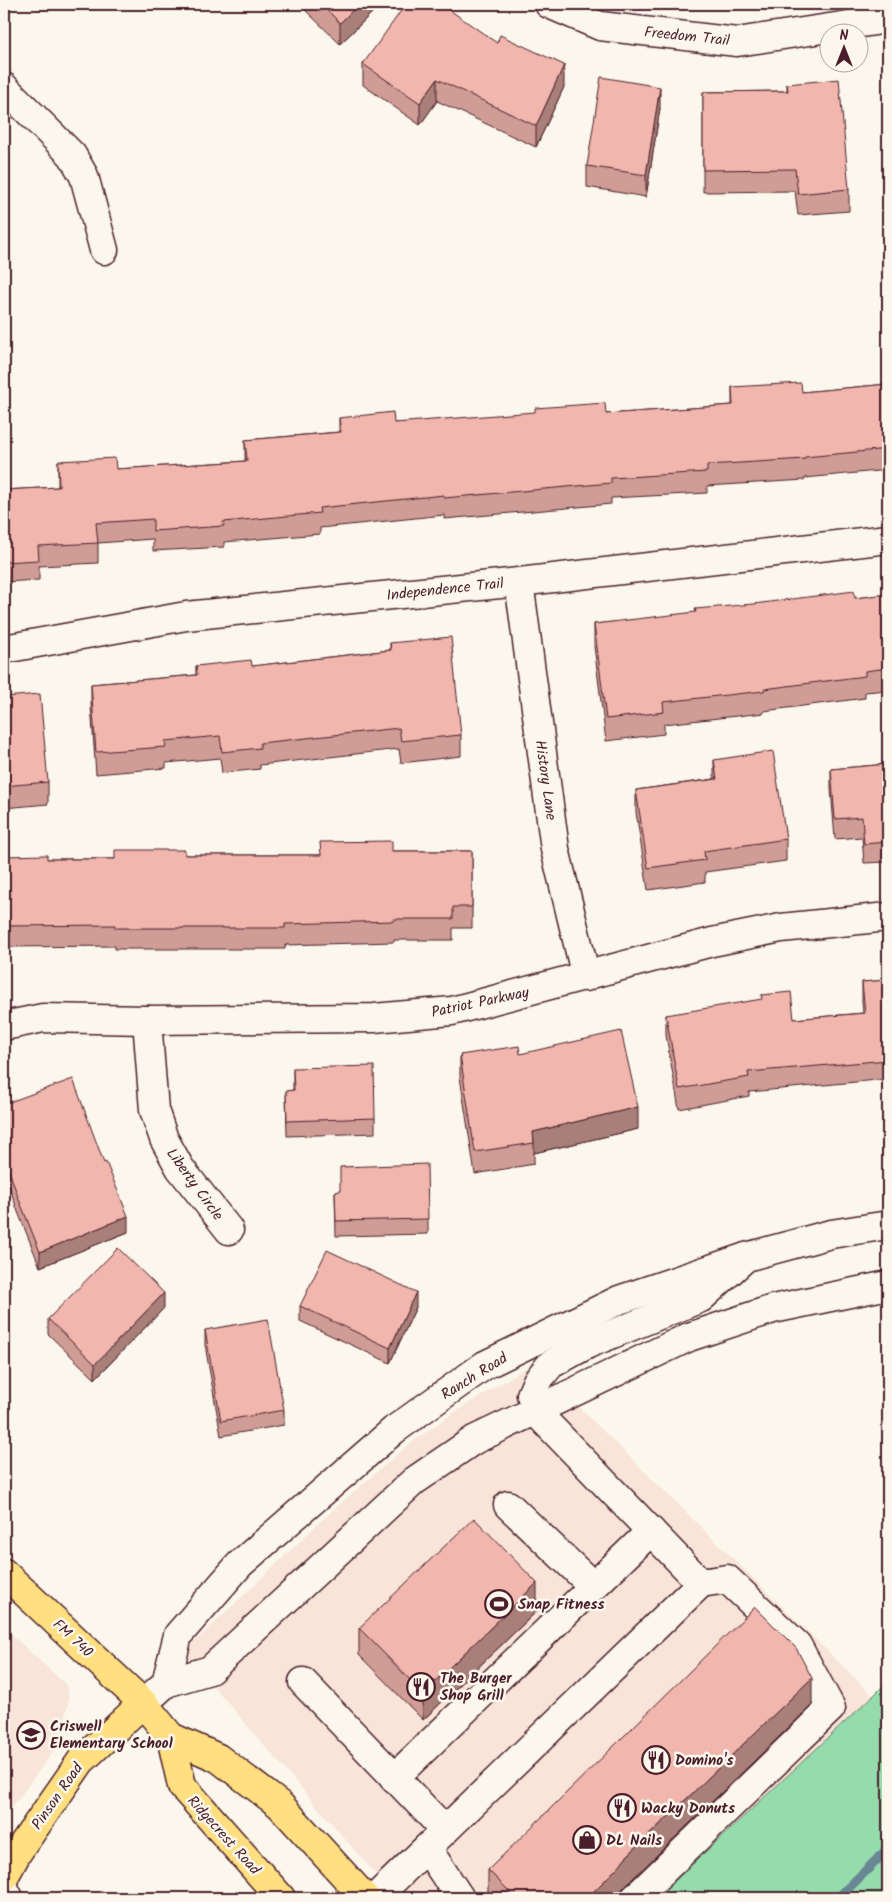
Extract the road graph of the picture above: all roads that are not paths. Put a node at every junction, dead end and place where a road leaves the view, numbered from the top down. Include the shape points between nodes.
1 (549, 4) edge
2 (888, 19) edge
3 (4, 87) edge
4 (104, 250) dead end
5 (888, 539) edge
6 (520, 582) junction
7 (4, 649) edge
8 (888, 917) edge
9 (586, 977) junction
10 (147, 1020) junction
11 (4, 1026) edge
12 (888, 1225) edge
13 (229, 1230) dead end
14 (746, 1257) junction
15 (888, 1285) edge
16 (536, 1412) junction
17 (508, 1505) dead end
18 (651, 1531) junction
19 (4, 1573) edge
20 (701, 1583) junction
21 (593, 1586) junction
22 (303, 1682) dead end
23 (166, 1683) junction
24 (143, 1703) junction
25 (171, 1737) junction
26 (394, 1778) junction
27 (436, 1839) junction
28 (10, 1849) edge
29 (4, 1877) edge
30 (4, 1888) edge
31 (358, 1890) edge
32 (9, 1898) edge
33 (281, 1898) edge
34 (374, 1898) edge
35 (460, 1898) edge
36 (635, 1898) edge

1 - 2 street, Freedom Trail via 600,26 737,42
3 - 4 street via 72,155 84,176
5 - 6 street, Independence Trail
6 - 7 street, Independence Trail via 186,616
6 - 9 street, History Lane via 555,849
8 - 9 street, Patriot Parkway via 781,928 712,942
9 - 10 street, Patriot Parkway via 452,1011 374,1018
10 - 11 street, Patriot Parkway via 43,1018
10 - 13 street, Liberty Circle via 154,1110 164,1139 180,1168
12 - 14 street, Ranch Road via 831,1234
14 - 16 street via 701,1298 588,1344 551,1364 537,1381 531,1395
14 - 23 street, Ranch Road via 619,1300 544,1335 485,1365 394,1430 240,1564 178,1635
15 - 16 street via 773,1309 689,1337
16 - 18 street
16 - 23 street via 474,1440 414,1481 210,1670
17 - 21 street
18 - 20 street
18 - 21 street
19 - 24 main road, FM 740 / FM 740
20 - 27 street
20 - 36 street via 727,1579 797,1645 831,1708
21 - 26 street
22 - 26 street
23 - 24 street
24 - 25 main road, Ridgecrest Road
24 - 28 main road, Pinson Road via 81,1761
25 - 31 main road, Ridgecrest Road via 218,1758 280,1805
25 - 33 main road, Ridgecrest Road via 182,1786
26 - 27 street
27 - 34 street
27 - 35 street
28 - 29 main road, Pinson Road
30 - 32 street

